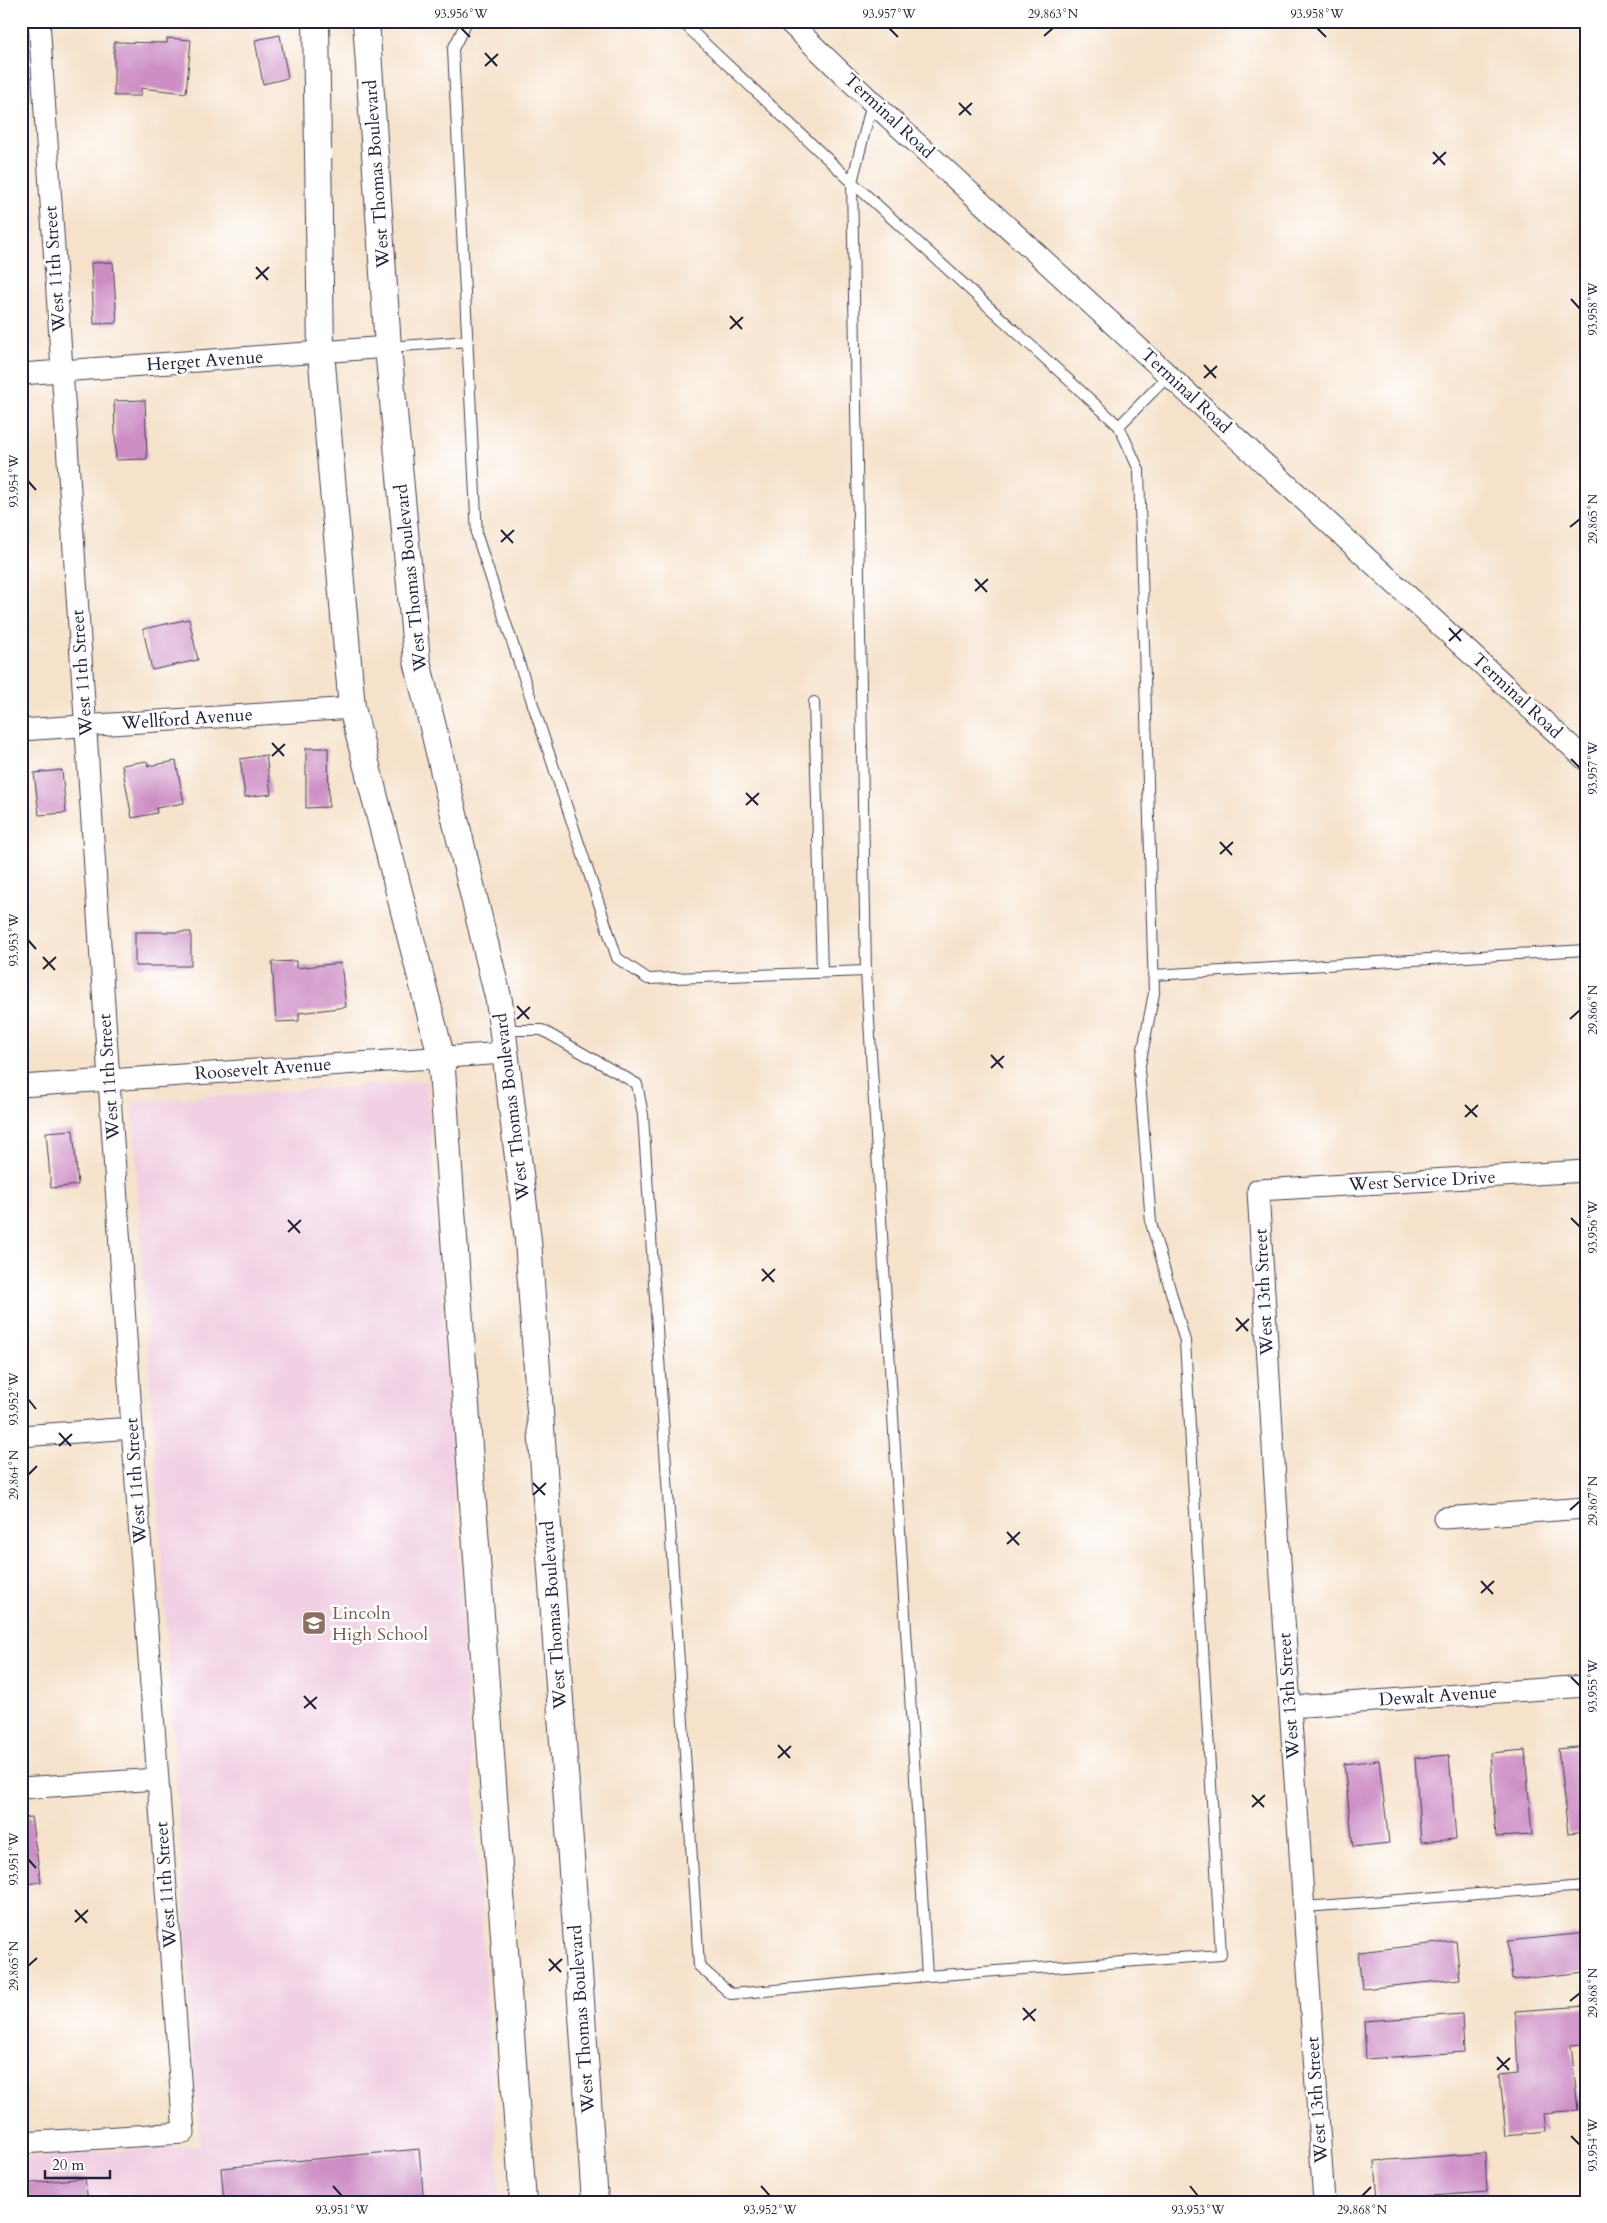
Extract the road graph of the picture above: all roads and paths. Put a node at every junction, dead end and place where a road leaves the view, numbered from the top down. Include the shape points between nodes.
1 (39, 21) edge
2 (316, 21) edge
3 (366, 21) edge
4 (467, 21) edge
5 (681, 21) edge
6 (788, 21) edge
7 (872, 102) junction
8 (852, 182) junction
9 (468, 341) junction
10 (388, 347) junction
11 (321, 352) junction
12 (61, 371) junction
13 (21, 374) edge
14 (1169, 375) junction
15 (1119, 426) junction
16 (814, 702) dead end
17 (352, 708) junction
18 (85, 726) junction
19 (21, 730) edge
20 (1586, 760) edge
21 (1586, 950) edge
22 (866, 971) junction
23 (822, 972) junction
24 (1153, 975) junction
25 (504, 1042) junction
26 (441, 1056) junction
27 (109, 1080) junction
28 (21, 1086) edge
29 (1586, 1172) edge
30 (1258, 1190) joint
31 (132, 1428) junction
32 (21, 1436) edge
33 (1586, 1508) edge
34 (1444, 1518) dead end
35 (1586, 1686) edge
36 (1290, 1707) junction
37 (158, 1779) junction
38 (21, 1788) edge
39 (1586, 1886) edge
40 (1304, 1906) junction
41 (927, 1976) junction
42 (21, 2143) edge
43 (523, 2202) edge
44 (595, 2202) edge
45 (1324, 2202) edge

1 - 12 street, West 11th Street
2 - 11 street
3 - 10 street, West Thomas Boulevard
4 - 9 lane via 454,49
5 - 8 lane
6 - 7 street, Terminal Road
7 - 8 lane
7 - 14 street, Terminal Road
8 - 15 lane
8 - 22 lane
9 - 10 lane
9 - 23 lane via 477,536 617,958 648,979
10 - 11 street, Herget Avenue
10 - 25 street, West Thomas Boulevard via 417,661 499,1001
11 - 12 street, Herget Avenue
11 - 17 street
12 - 13 street, Herget Avenue
12 - 18 street, West 11th Street
14 - 15 lane
14 - 20 street, Terminal Road
15 - 24 lane via 1138,470
16 - 23 lane
17 - 18 street, Wellford Avenue
17 - 26 street
18 - 19 street, Wellford Avenue
18 - 27 street, West 11th Street
21 - 24 lane
22 - 23 lane
22 - 41 lane
24 - 41 lane via 1154,993 1139,1070 1151,1223 1185,1341 1221,1955
25 - 26 street, Roosevelt Avenue
25 - 41 lane via 542,1030 637,1084 643,1114 699,1966 731,1994
25 - 44 street, West Thomas Boulevard via 528,1240
26 - 27 street, Roosevelt Avenue
26 - 43 street
27 - 28 street, Roosevelt Avenue
27 - 31 street, West 11th Street
29 - 30 street, West Service Drive
30 - 36 street, West 13th Street
31 - 32 street
31 - 37 street, West 11th Street
33 - 34 street
35 - 36 street, Dewalt Avenue
36 - 40 street, West 13th Street
37 - 38 street
37 - 42 street, West 11th Street via 184,2133
39 - 40 lane
40 - 45 street, West 13th Street

